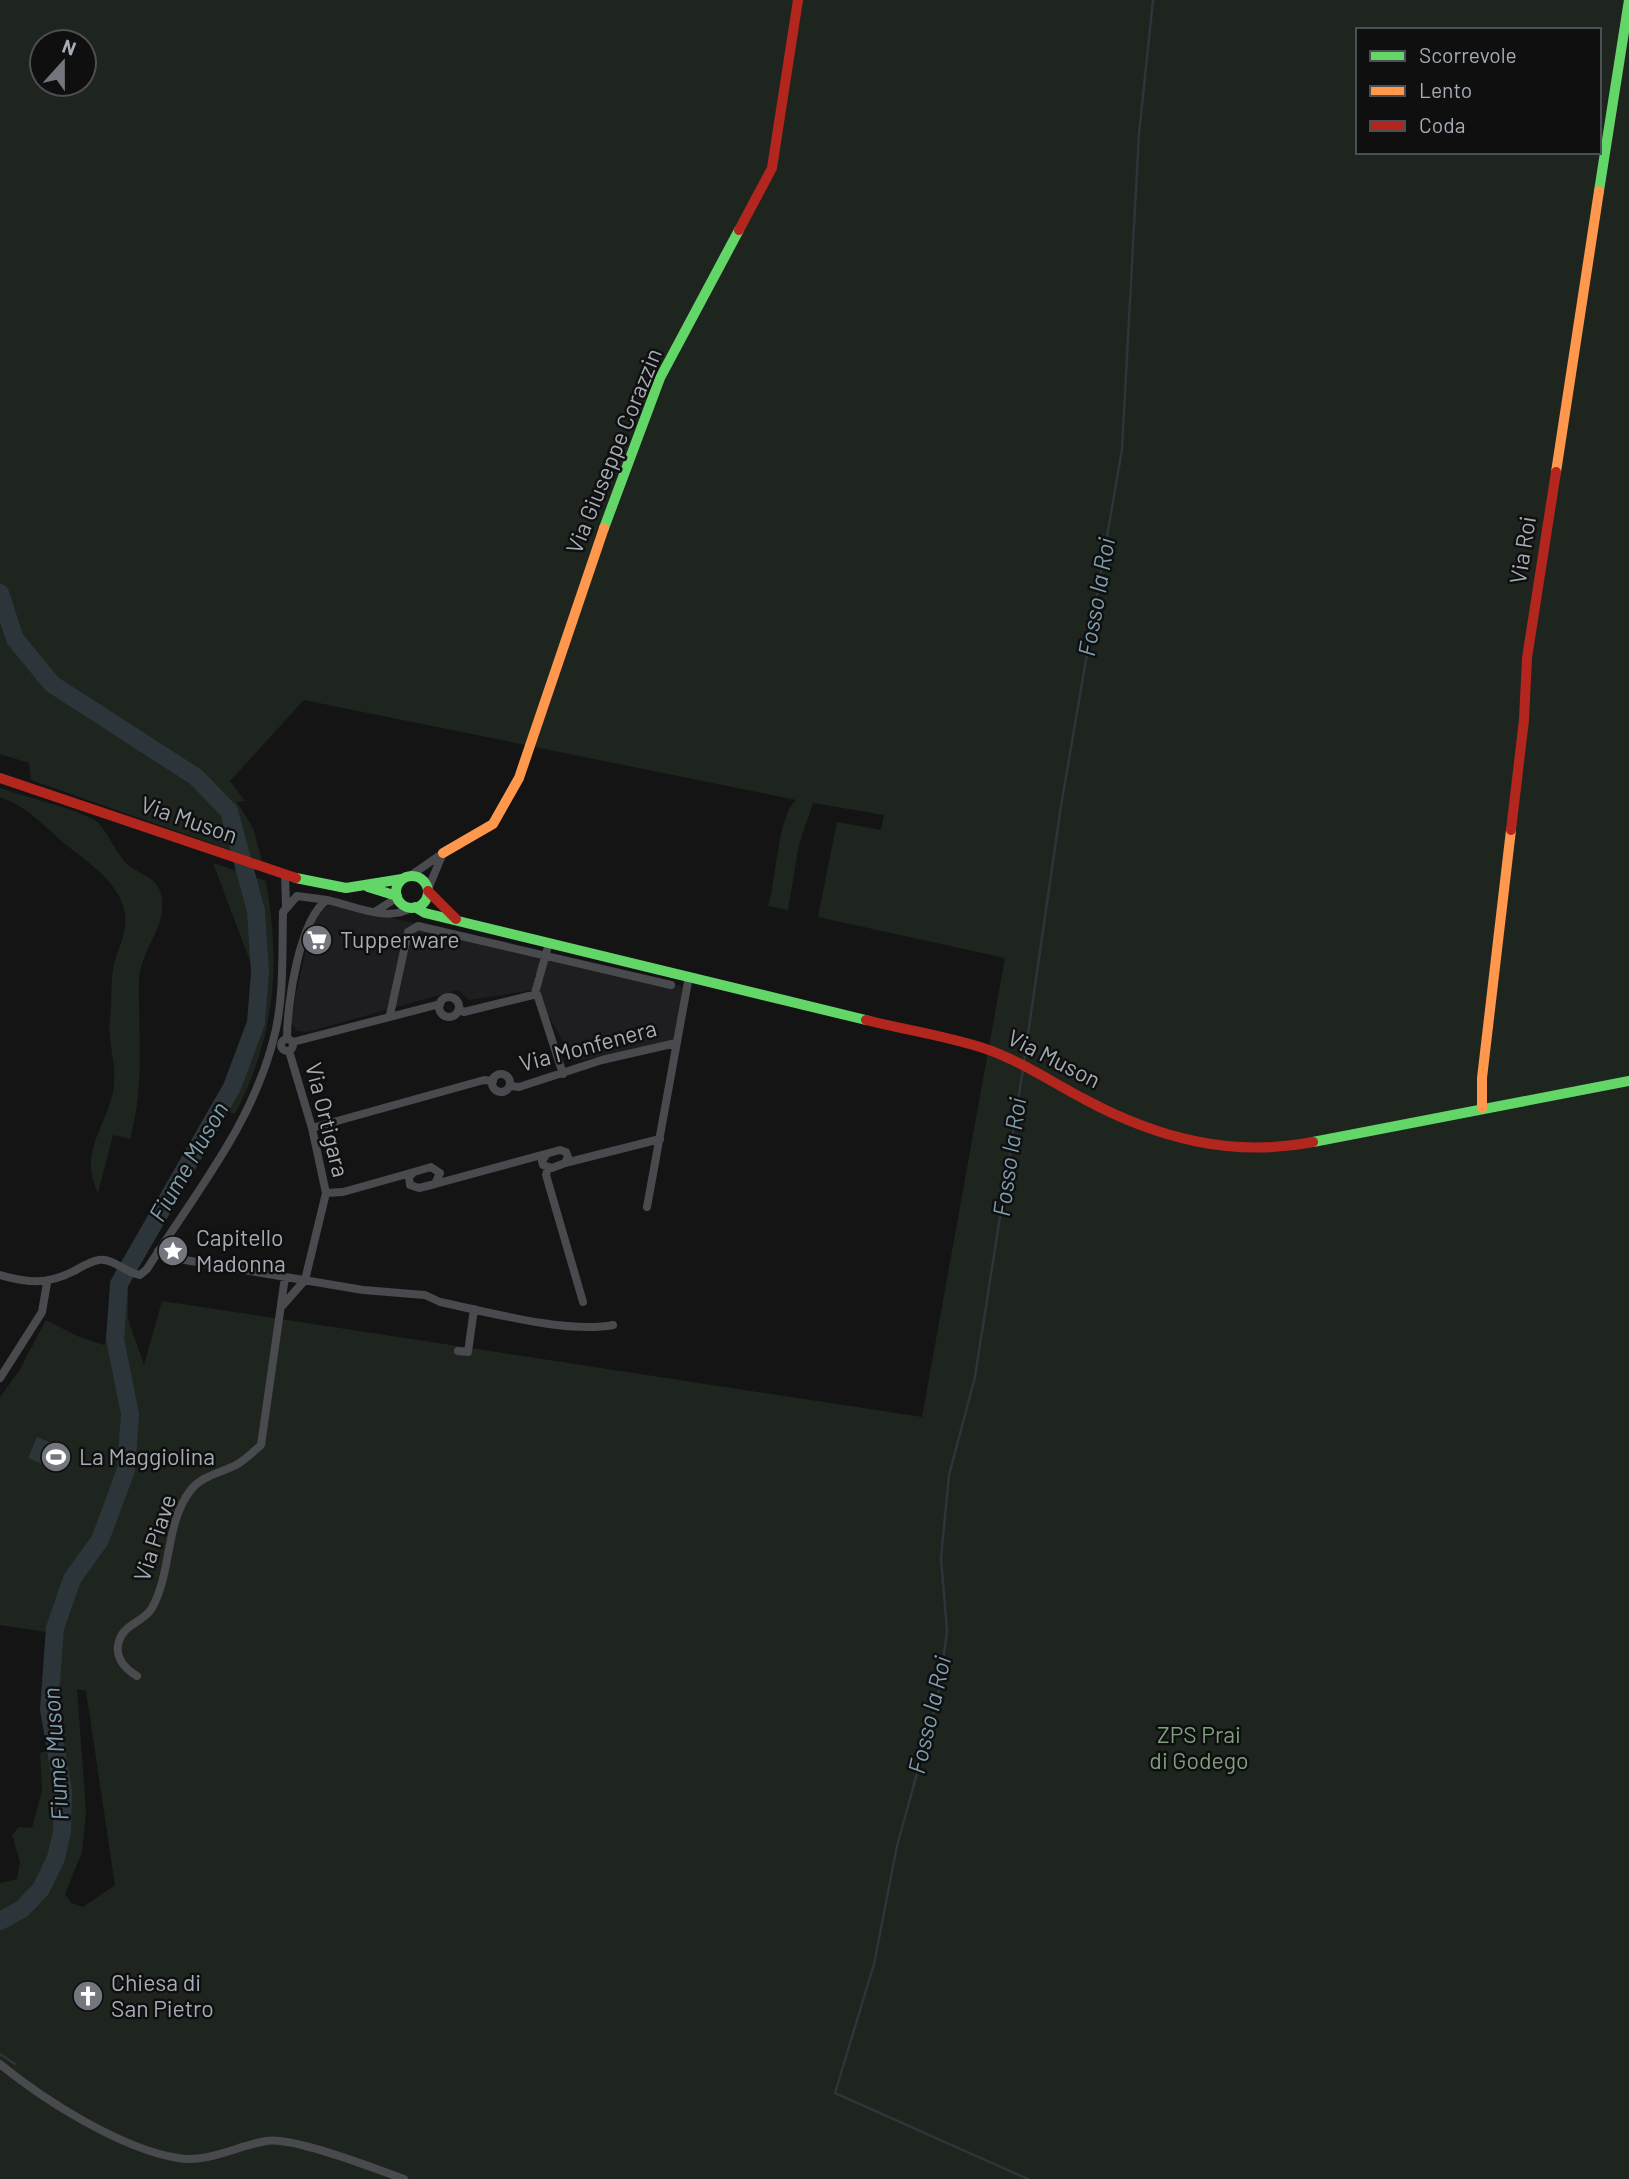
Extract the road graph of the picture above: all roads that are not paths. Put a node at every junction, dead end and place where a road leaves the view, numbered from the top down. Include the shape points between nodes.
1 (798, 0) edge
2 (1629, 0) edge
3 (0, 778) edge
4 (443, 853) junction
5 (285, 874) junction
6 (406, 878) junction
7 (368, 887) junction
8 (428, 890) junction
9 (397, 896) junction
10 (327, 900) junction
11 (286, 906) junction
12 (414, 907) junction
13 (373, 911) junction
14 (462, 922) junction
15 (549, 943) junction
16 (546, 955) junction
17 (642, 972) junction
18 (689, 976) junction
19 (671, 985) dead end
20 (535, 993) junction
21 (440, 1004) junction
22 (459, 1009) junction
23 (390, 1015) junction
24 (676, 1043) junction
25 (290, 1044) junction
26 (563, 1074) junction
27 (493, 1081) junction
28 (1629, 1082) edge
29 (511, 1086) junction
30 (1482, 1108) junction
31 (312, 1128) junction
32 (660, 1139) junction
33 (542, 1160) junction
34 (566, 1160) junction
35 (414, 1172) junction
36 (440, 1173) junction
37 (399, 1176) junction
38 (450, 1179) junction
39 (409, 1181) junction
40 (435, 1184) junction
41 (326, 1192) junction
42 (647, 1207) dead end
43 (158, 1251) junction
44 (0, 1275) edge
45 (285, 1277) junction
46 (304, 1280) junction
47 (47, 1283) junction
48 (583, 1302) dead end
49 (283, 1306) junction
50 (474, 1309) junction
51 (613, 1325) dead end
52 (458, 1351) dead end
53 (0, 1378) edge
54 (136, 1676) dead end
55 (0, 2064) edge
56 (404, 2179) edge

1 - 4 street, Via Giuseppe Corazzin via 772,168 660,378 579,595 519,778 493,824
2 - 30 street, Via Roi via 1527,658
3 - 5 street, Via Muson
4 - 6 street, Via Giuseppe Corazzin
4 - 8 street
5 - 7 street, Via Muson via 331,887
5 - 11 street
6 - 7 street, Via Muson
6 - 8 street, Via Muson via 421,878
6 - 9 street via 397,887
7 - 9 street, Via Muson
8 - 12 street via 425,901
8 - 14 street, Via Muson
9 - 12 street, Via Muson via 402,904
9 - 13 street via 385,908
10 - 11 street via 301,896
10 - 13 street
10 - 25 street via 314,913 307,931 288,1007
11 - 43 street via 281,1002 263,1075 238,1128
12 - 13 street via 403,914
12 - 14 street, Via Muson
14 - 15 street, Via Muson
15 - 16 street
15 - 17 street, Via Muson
16 - 17 street
16 - 20 street
16 - 23 street via 411,928
17 - 18 street, Via Muson
17 - 19 street
18 - 24 street
18 - 30 street, Via Muson via 956,1041 1032,1068 1144,1128 1186,1141 1234,1148 1303,1144
20 - 22 street via 464,1012
20 - 26 street
21 - 22 street via 450,997
21 - 22 street via 446,1016
21 - 23 street, Via Ortigara
23 - 25 street, Via Ortigara
24 - 26 street, Via Monfenera
24 - 32 street
25 - 31 street, Via Ortigara
26 - 29 street, Via Monfenera
27 - 29 street, Via Monfenera via 502,1074
27 - 29 street, Via Monfenera via 497,1092
27 - 31 street, Via Monfenera
28 - 30 street, Via Muson
31 - 41 street, Via Ortigara
32 - 34 street via 582,1161
32 - 42 street
33 - 34 street
33 - 34 street via 560,1150
33 - 38 street
33 - 48 street
35 - 36 street via 431,1167
35 - 37 street
35 - 39 street
36 - 38 street
36 - 40 street
37 - 39 street
37 - 41 street via 343,1192
38 - 40 street
39 - 40 street via 419,1188
41 - 46 street, Via Ortigara
43 - 45 street via 179,1259
43 - 47 street via 147,1269 135,1274 97,1259
44 - 47 street
45 - 46 street
45 - 49 street, Via Piave
46 - 49 street
46 - 50 street via 425,1295
47 - 53 street via 42,1312
49 - 54 street, Via Piave via 261,1446 238,1464 203,1479 180,1506 152,1610 124,1631 119,1641 121,1661
50 - 51 street via 594,1329
50 - 52 street via 468,1352
55 - 56 street via 84,2121 165,2155 194,2159 269,2140 345,2158

